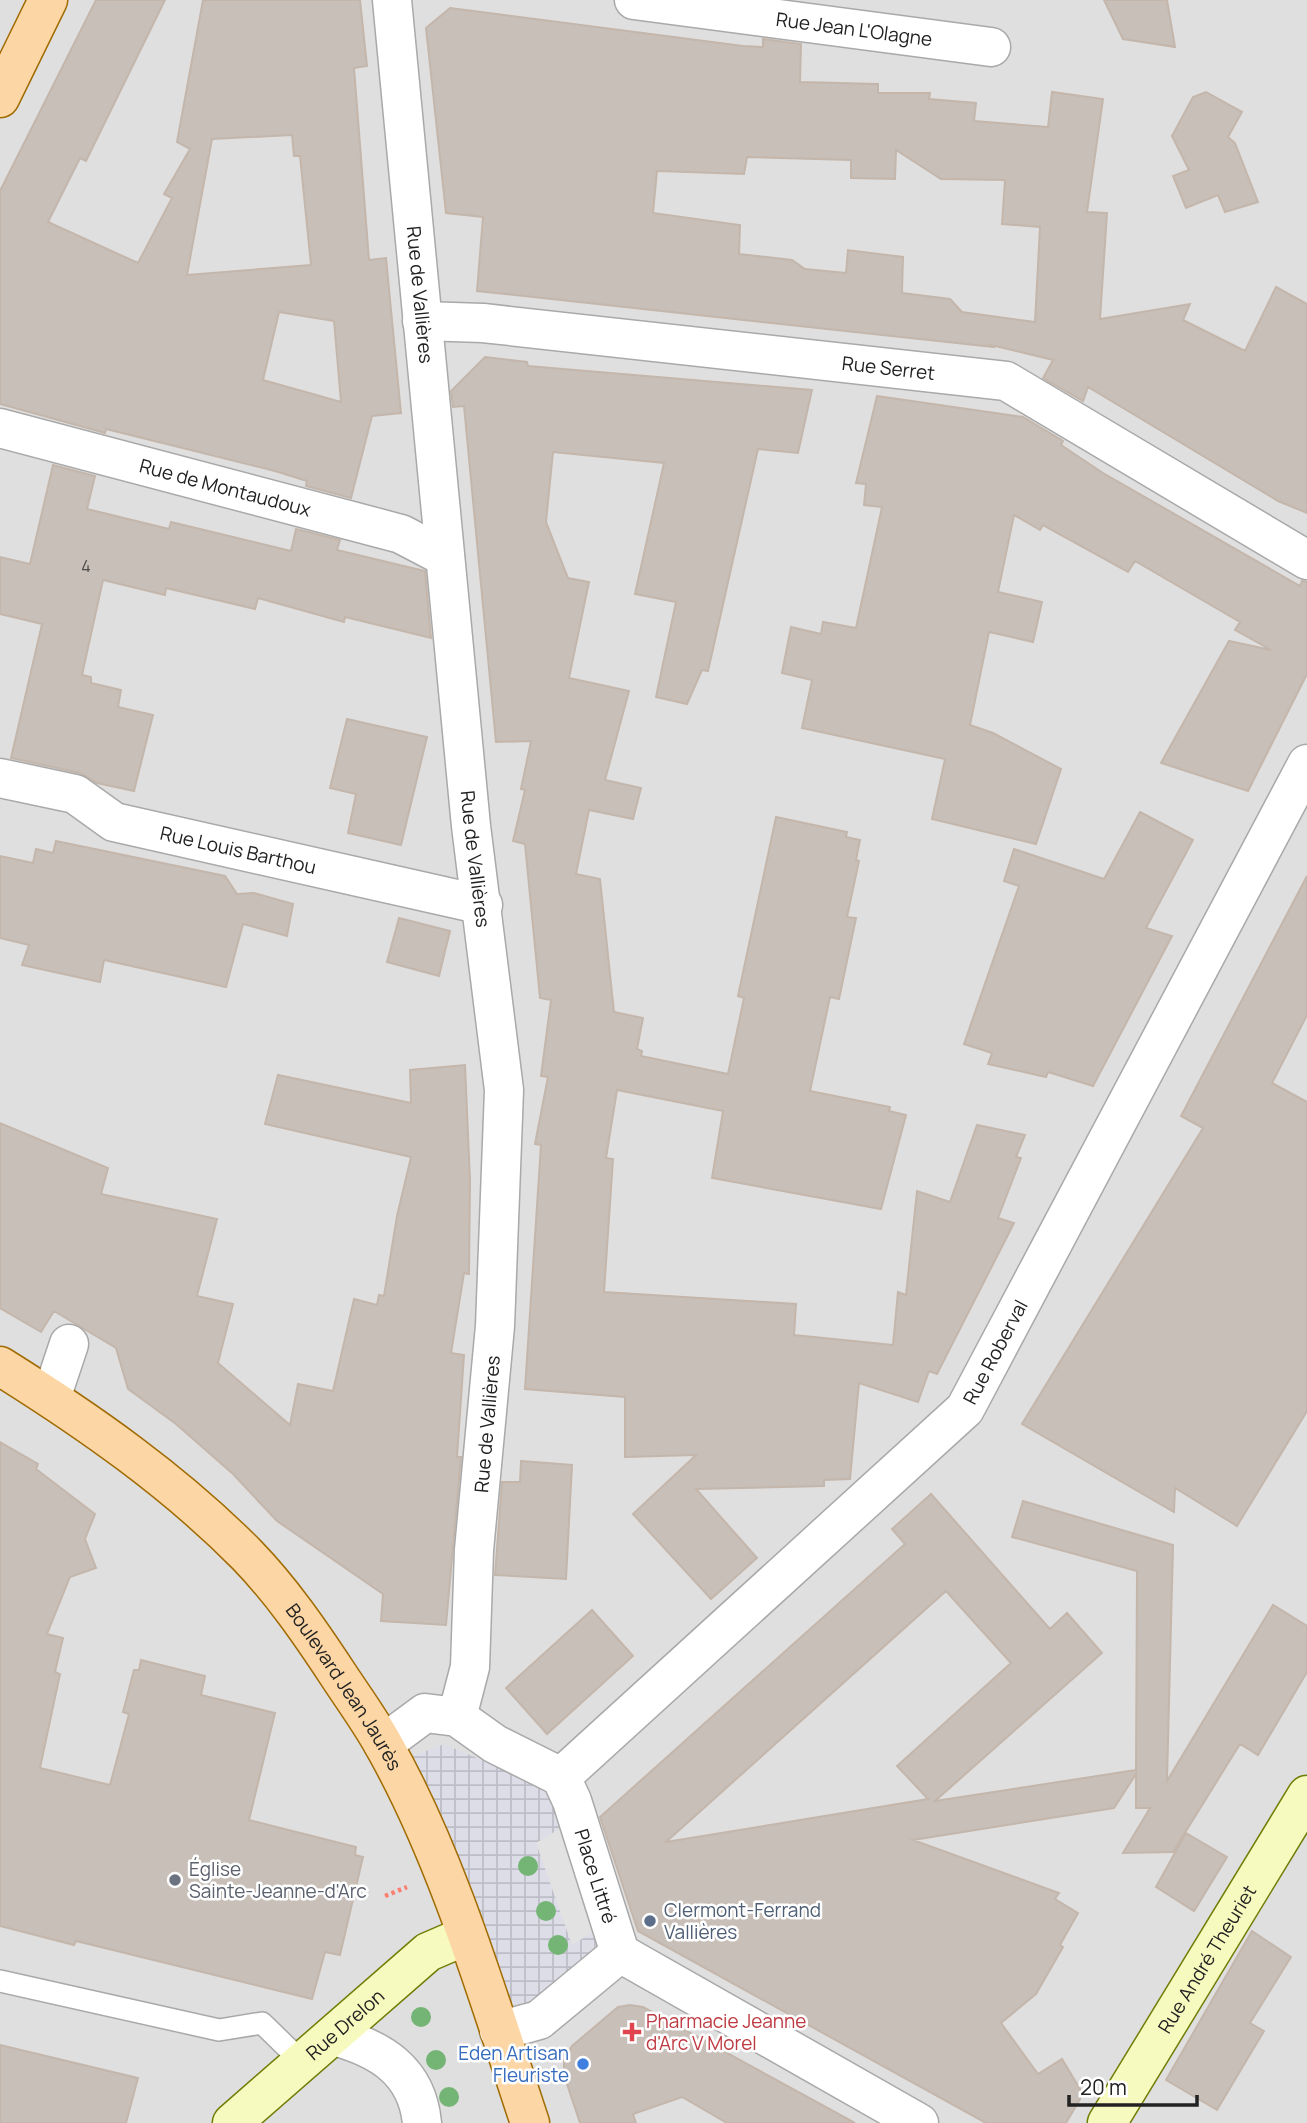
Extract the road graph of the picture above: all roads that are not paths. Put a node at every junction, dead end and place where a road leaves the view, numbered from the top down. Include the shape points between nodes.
1 (48, 0) edge
2 (392, 0) edge
3 (634, 0) edge
4 (991, 47) dead end
5 (0, 98) edge
6 (422, 321) junction
7 (0, 429) edge
8 (445, 557) junction
9 (1307, 560) edge
10 (1307, 764) edge
11 (0, 778) edge
12 (483, 905) junction
13 (69, 1344) dead end
14 (0, 1366) edge
15 (51, 1398) junction
16 (457, 1717) junction
17 (383, 1744) junction
18 (561, 1777) junction
19 (1307, 1795) edge
20 (465, 1936) junction
21 (620, 1953) junction
22 (0, 1982) edge
23 (499, 2031) junction
24 (334, 2036) junction
25 (303, 2063) junction
26 (232, 2123) edge
27 (422, 2123) edge
28 (530, 2123) edge
29 (919, 2123) edge
30 (1107, 2123) edge

1 - 5 main road
2 - 6 street, Rue de Vallières
3 - 4 street, Rue Jean L'Olagne
6 - 8 street, Rue de Vallières
6 - 9 street, Rue Serret via 464,321 1006,381
7 - 8 street, Rue de Montaudoux via 401,534
8 - 12 street, Rue de Vallières
10 - 18 street, Rue Roberval via 965,1409
11 - 12 street, Rue Louis Barthou via 75,794 114,822
12 - 16 street, Rue de Vallières via 504,1090 504,1162 487,1439 474,1550 470,1667
13 - 15 street
14 - 15 main road, Boulevard Jean Jaurès
15 - 17 main road, Boulevard Jean Jaurès via 158,1474 248,1556 310,1632
16 - 17 street via 425,1713
16 - 18 street via 495,1744
17 - 20 main road, Boulevard Jean Jaurès via 444,1875
18 - 21 street, Place Littré
19 - 30 street, Rue André Theuriet
20 - 23 main road, Boulevard Jean Jaurès
20 - 24 street, Rue Drelon via 428,1952
21 - 23 street via 539,2020
21 - 29 street
22 - 25 lane via 219,2030 262,2023
23 - 28 main road, Boulevard Jean Jaurès
24 - 25 street, Rue Drelon
24 - 27 street via 361,2044 399,2067 418,2101
25 - 26 street, Rue Drelon

